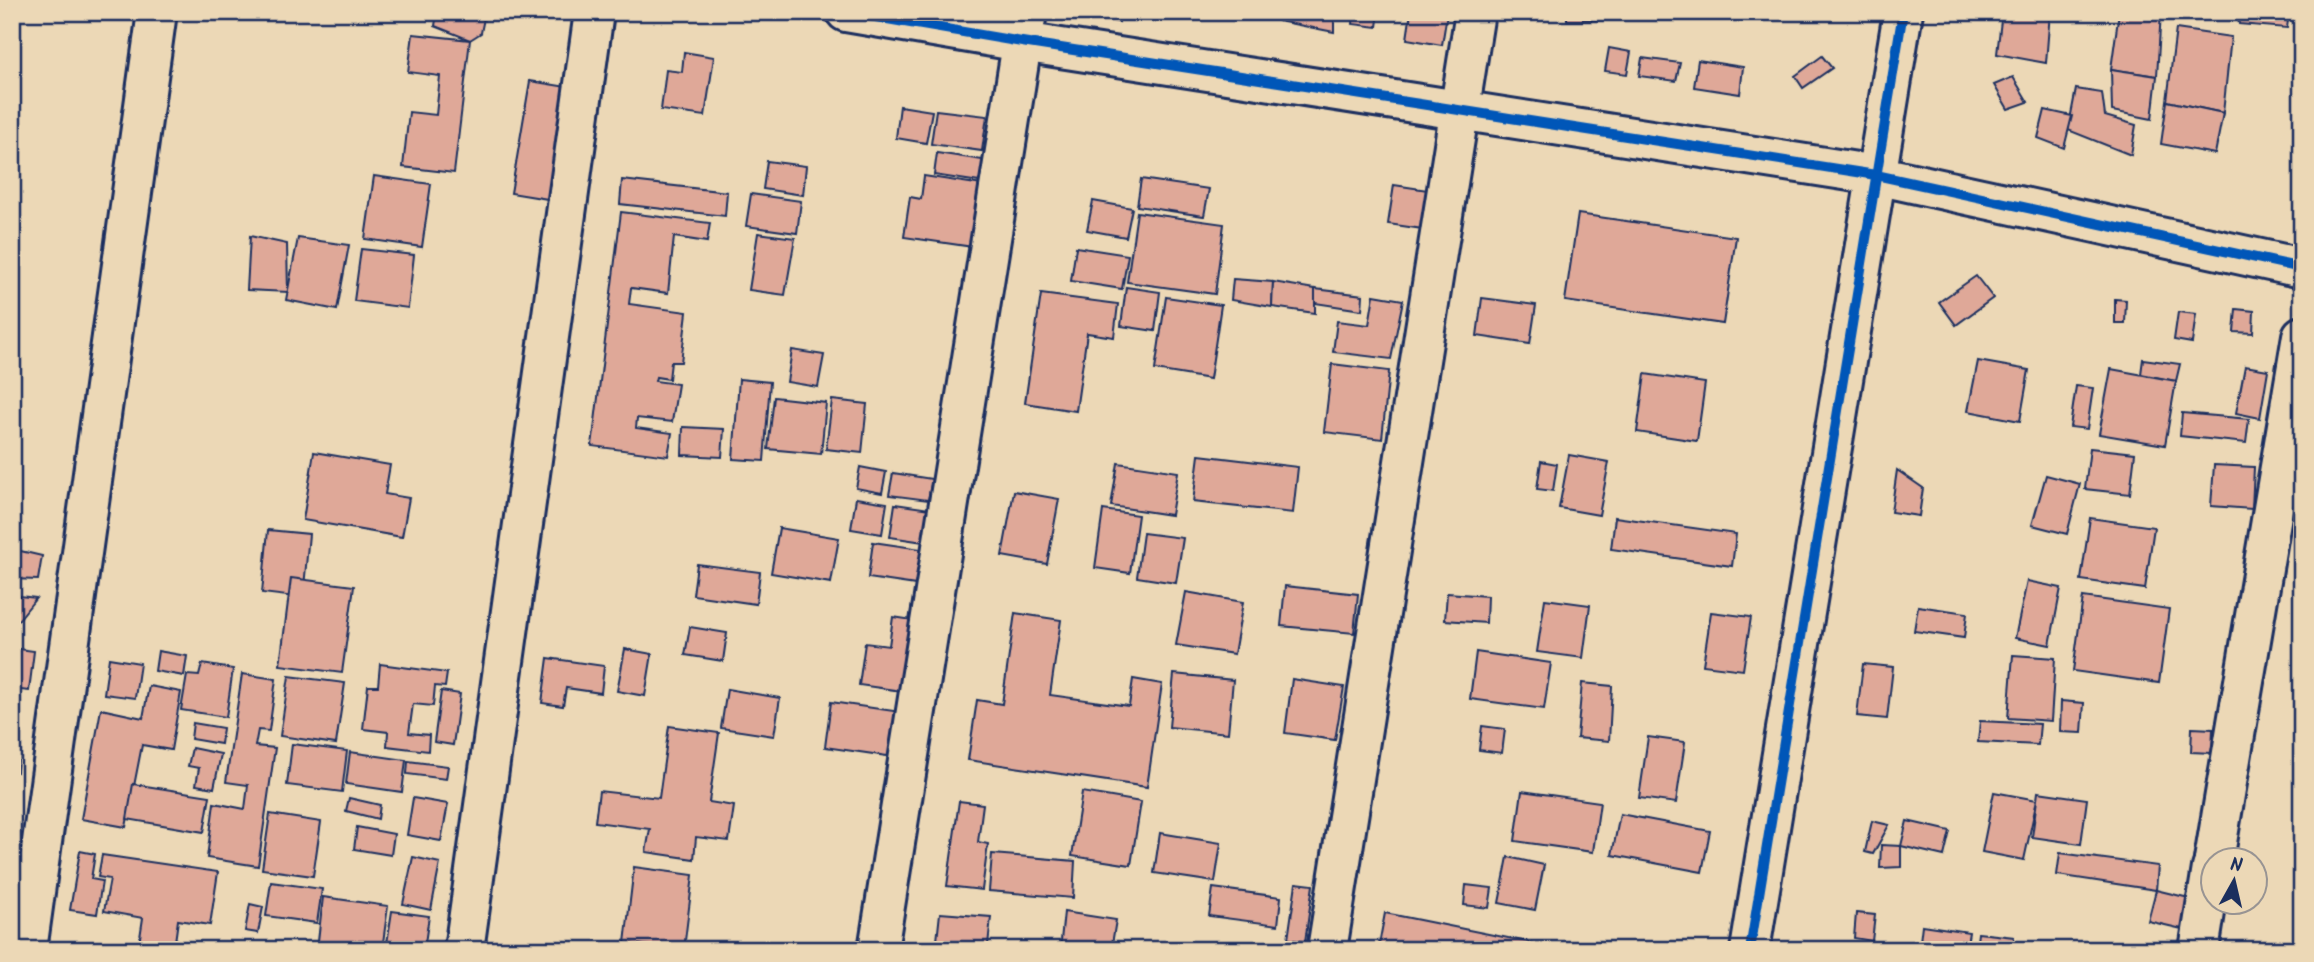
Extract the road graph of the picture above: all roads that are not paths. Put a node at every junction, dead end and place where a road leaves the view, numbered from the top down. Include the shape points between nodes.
1 (157, 12) edge
2 (594, 12) edge
3 (846, 12) edge
4 (1475, 12) edge
5 (1903, 12) edge
6 (1024, 27) edge
7 (1460, 110) junction
8 (1876, 175) junction
9 (2302, 268) edge
10 (2302, 336) edge
11 (2216, 846) edge
12 (2205, 916) edge
13 (27, 950) edge
14 (464, 950) edge
15 (878, 950) edge
16 (1327, 950) edge
17 (1750, 950) edge
18 (2199, 950) edge

1 - 13 street
2 - 14 street
3 - 6 street
4 - 7 street
5 - 8 street
6 - 7 street
6 - 15 street
7 - 8 street
7 - 16 street
8 - 9 street
8 - 17 street
10 - 11 street
12 - 18 street

